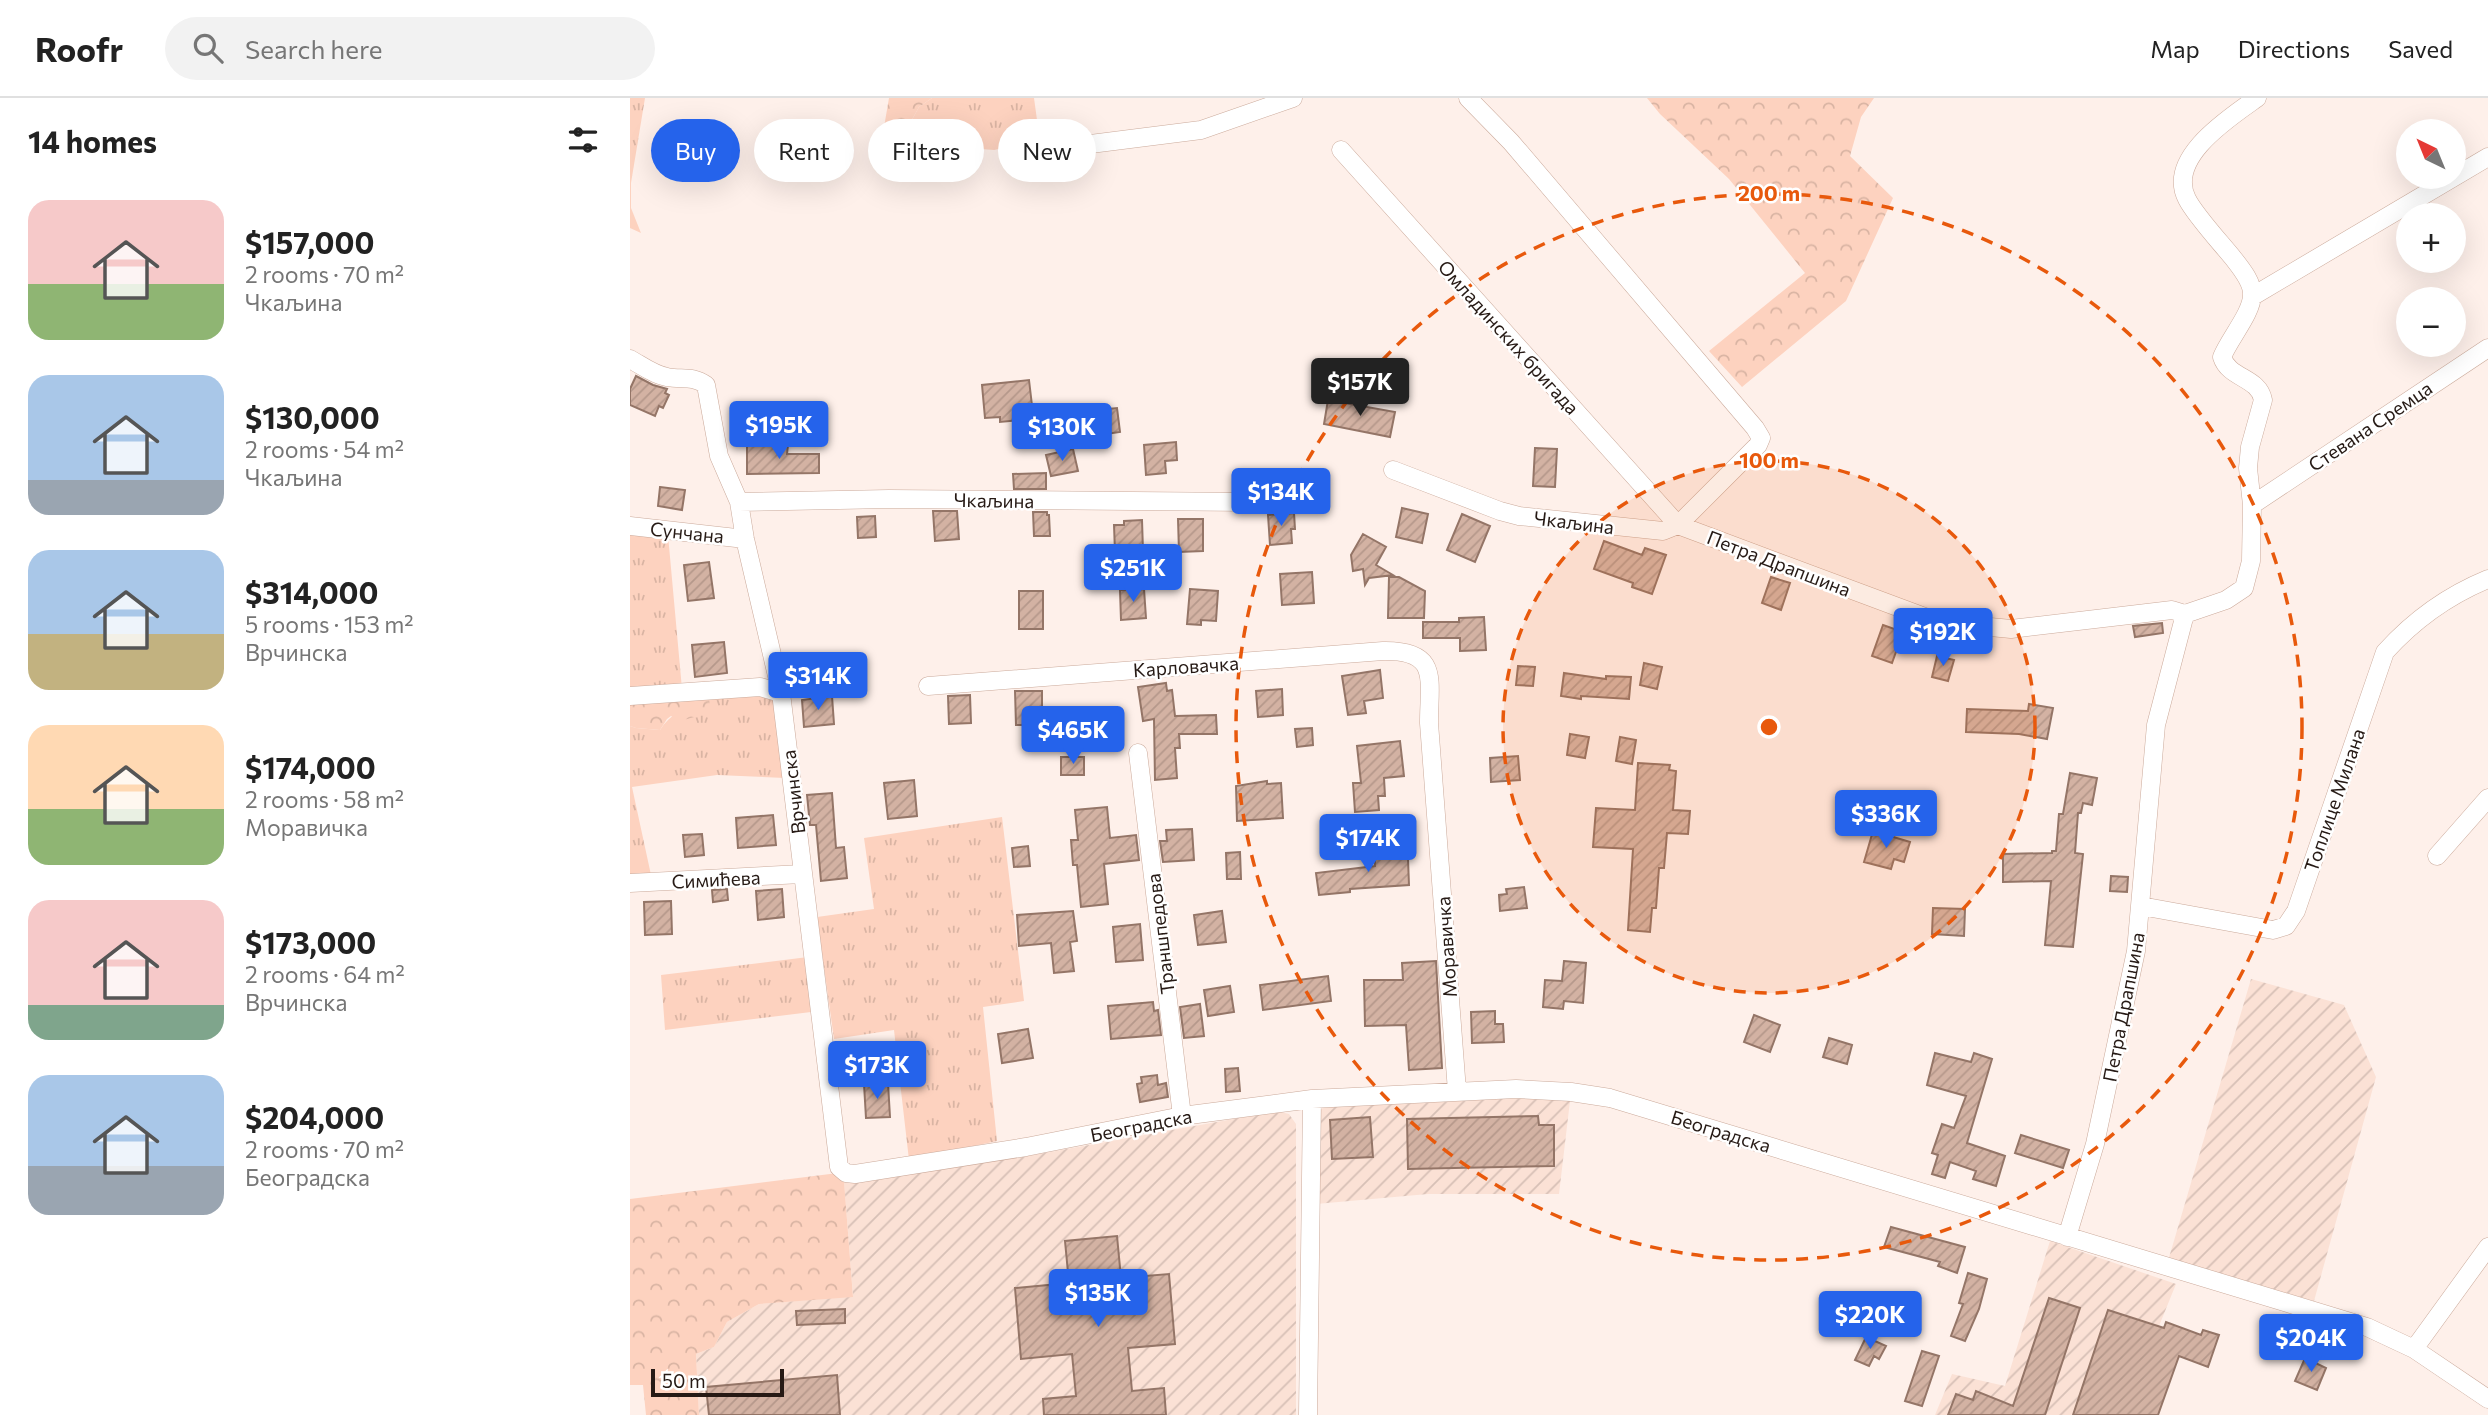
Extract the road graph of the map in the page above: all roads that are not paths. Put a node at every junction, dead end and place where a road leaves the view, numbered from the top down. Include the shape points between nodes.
1 (1293, 98) edge
2 (1468, 98) edge
3 (2250, 103) edge
4 (1096, 143) edge
5 (1341, 150) dead end
6 (2488, 157) edge
7 (2252, 296) junction
8 (2488, 348) edge
9 (630, 359) edge
10 (1392, 470) dead end
11 (739, 502) junction
12 (1250, 502) dead end
13 (2252, 505) junction
14 (1678, 525) junction
15 (630, 526) edge
16 (745, 539) junction
17 (2488, 579) edge
18 (2185, 614) junction
19 (1429, 678) joint
20 (928, 686) dead end
21 (781, 693) junction
22 (630, 696) edge
23 (1138, 753) dead end
24 (2488, 798) edge
25 (2437, 856) dead end
26 (802, 874) junction
27 (630, 883) edge
28 (2141, 906) junction
29 (1457, 1091) junction
30 (1312, 1099) junction
31 (1182, 1116) junction
32 (917, 1166) joint
33 (2067, 1237) junction
34 (2488, 1247) edge
35 (2414, 1349) junction
36 (2488, 1399) edge
37 (1308, 1415) edge

1 - 4 street via 1200,130
2 - 14 street, Петра Драпшина via 1511,142 1761,438
3 - 7 street via 2206,138 2187,160 2182,177 2186,198 2239,266
5 - 14 street, Омладинских бригада
6 - 7 street
7 - 13 street via 2222,357 2227,367 2256,384 2262,393 2249,458
8 - 13 street, Стевана Сремца
9 - 11 street, Врчинска via 659,375 697,379 706,385 719,456
10 - 14 street, Чкаљина via 1519,516 1648,531
11 - 12 street, Чкаљина
11 - 16 street, Врчинска
13 - 18 street via 2251,561 2244,588 2226,600
14 - 18 street, Петра Драпшина via 1938,622 2011,629 2172,610
15 - 16 street, Сунчана
16 - 21 street, Врчинска
17 - 28 street, Топлице Милана via 2404,631 2385,652 2296,911 2286,926 2273,930
18 - 28 street, Петра Драпшина via 2156,725
19 - 20 street, Карловачка via 1425,663 1413,653 1383,651
19 - 29 street, Моравичка
21 - 22 street via 760,687
21 - 26 street, Врчинска
23 - 31 street, Траншпедова
24 - 25 street
26 - 27 street, Симићева
26 - 32 street, Врчинска via 839,1167 855,1174
28 - 33 street, Петра Драпшина via 2136,951 2098,1130
29 - 30 street, Београдска
29 - 33 street, Београдска via 1516,1089 1610,1098
30 - 31 street, Београдска
30 - 37 street
31 - 32 street, Београдска
33 - 35 street, Београдска via 2367,1328
34 - 35 street
35 - 36 street, Београдска

